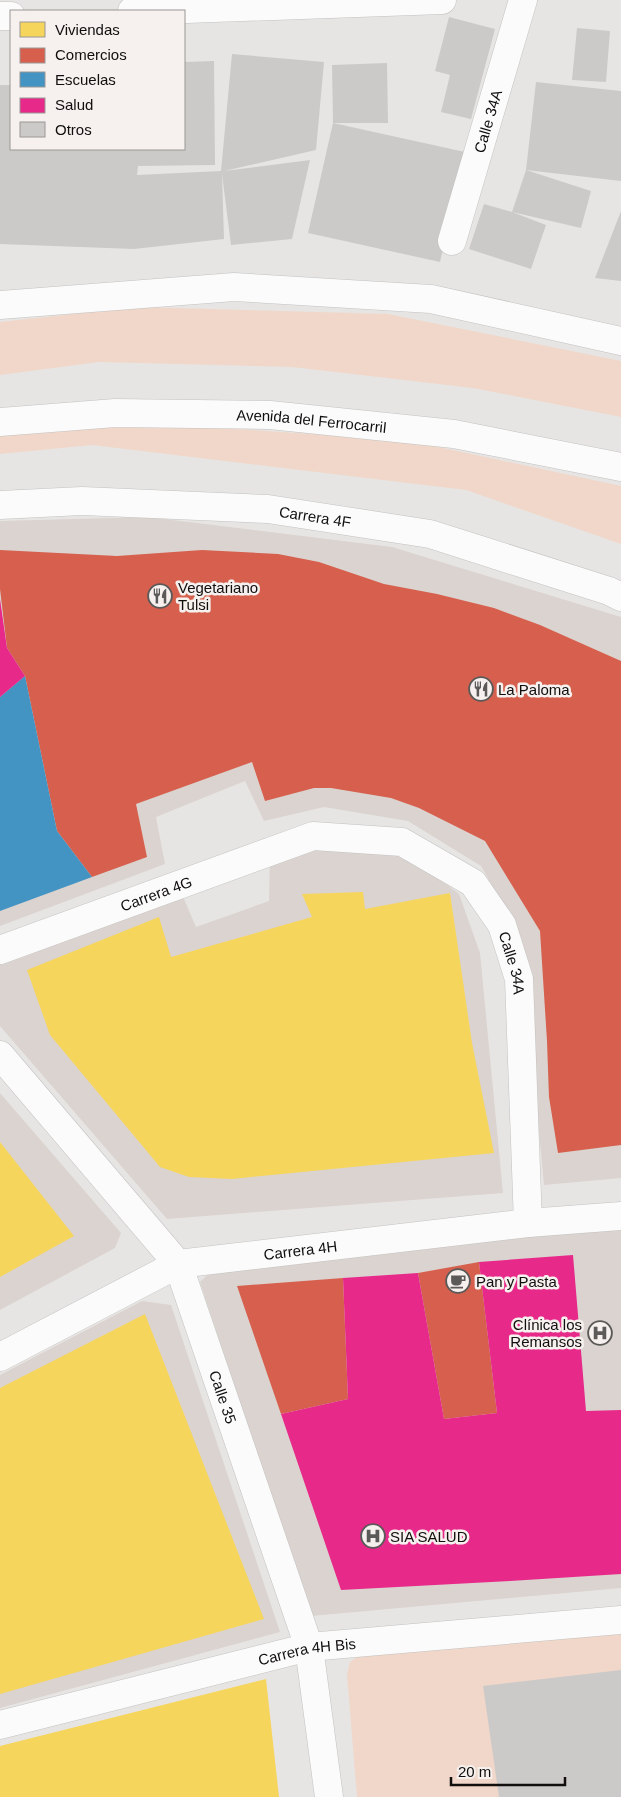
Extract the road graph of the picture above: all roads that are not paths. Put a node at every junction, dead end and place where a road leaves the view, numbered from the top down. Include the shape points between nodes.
1 (442, 0) edge
2 (523, 0) edge
3 (160, 10) edge
4 (452, 241) dead end
5 (0, 306) edge
6 (621, 341) edge
7 (0, 422) edge
8 (621, 467) edge
9 (0, 505) edge
10 (621, 597) edge
11 (313, 836) joint
12 (0, 950) edge
13 (0, 1055) edge
14 (621, 1216) edge
15 (528, 1223) junction
16 (178, 1264) junction
17 (0, 1357) edge
18 (621, 1620) edge
19 (309, 1646) junction
20 (0, 1725) edge
21 (329, 1797) edge

1 - 3 street
2 - 4 street, Calle 34A
5 - 6 street via 244,288 431,299
7 - 8 street, Avenida del Ferrocarril via 115,413 270,415 454,434
9 - 10 street, Carrera 4F via 82,501 268,509 430,534
11 - 12 street, Carrera 4G
11 - 15 street, Calle 34A via 402,842 473,883 502,925 519,979
13 - 16 street, Calle 35
14 - 15 street, Carrera 4H
15 - 16 street, Carrera 4H
16 - 17 street, Carrera 4H
16 - 19 street, Calle 35
18 - 19 street, Carrera 4H Bis
19 - 20 street, Carrera 4H Bis
19 - 21 street, Calle 35

